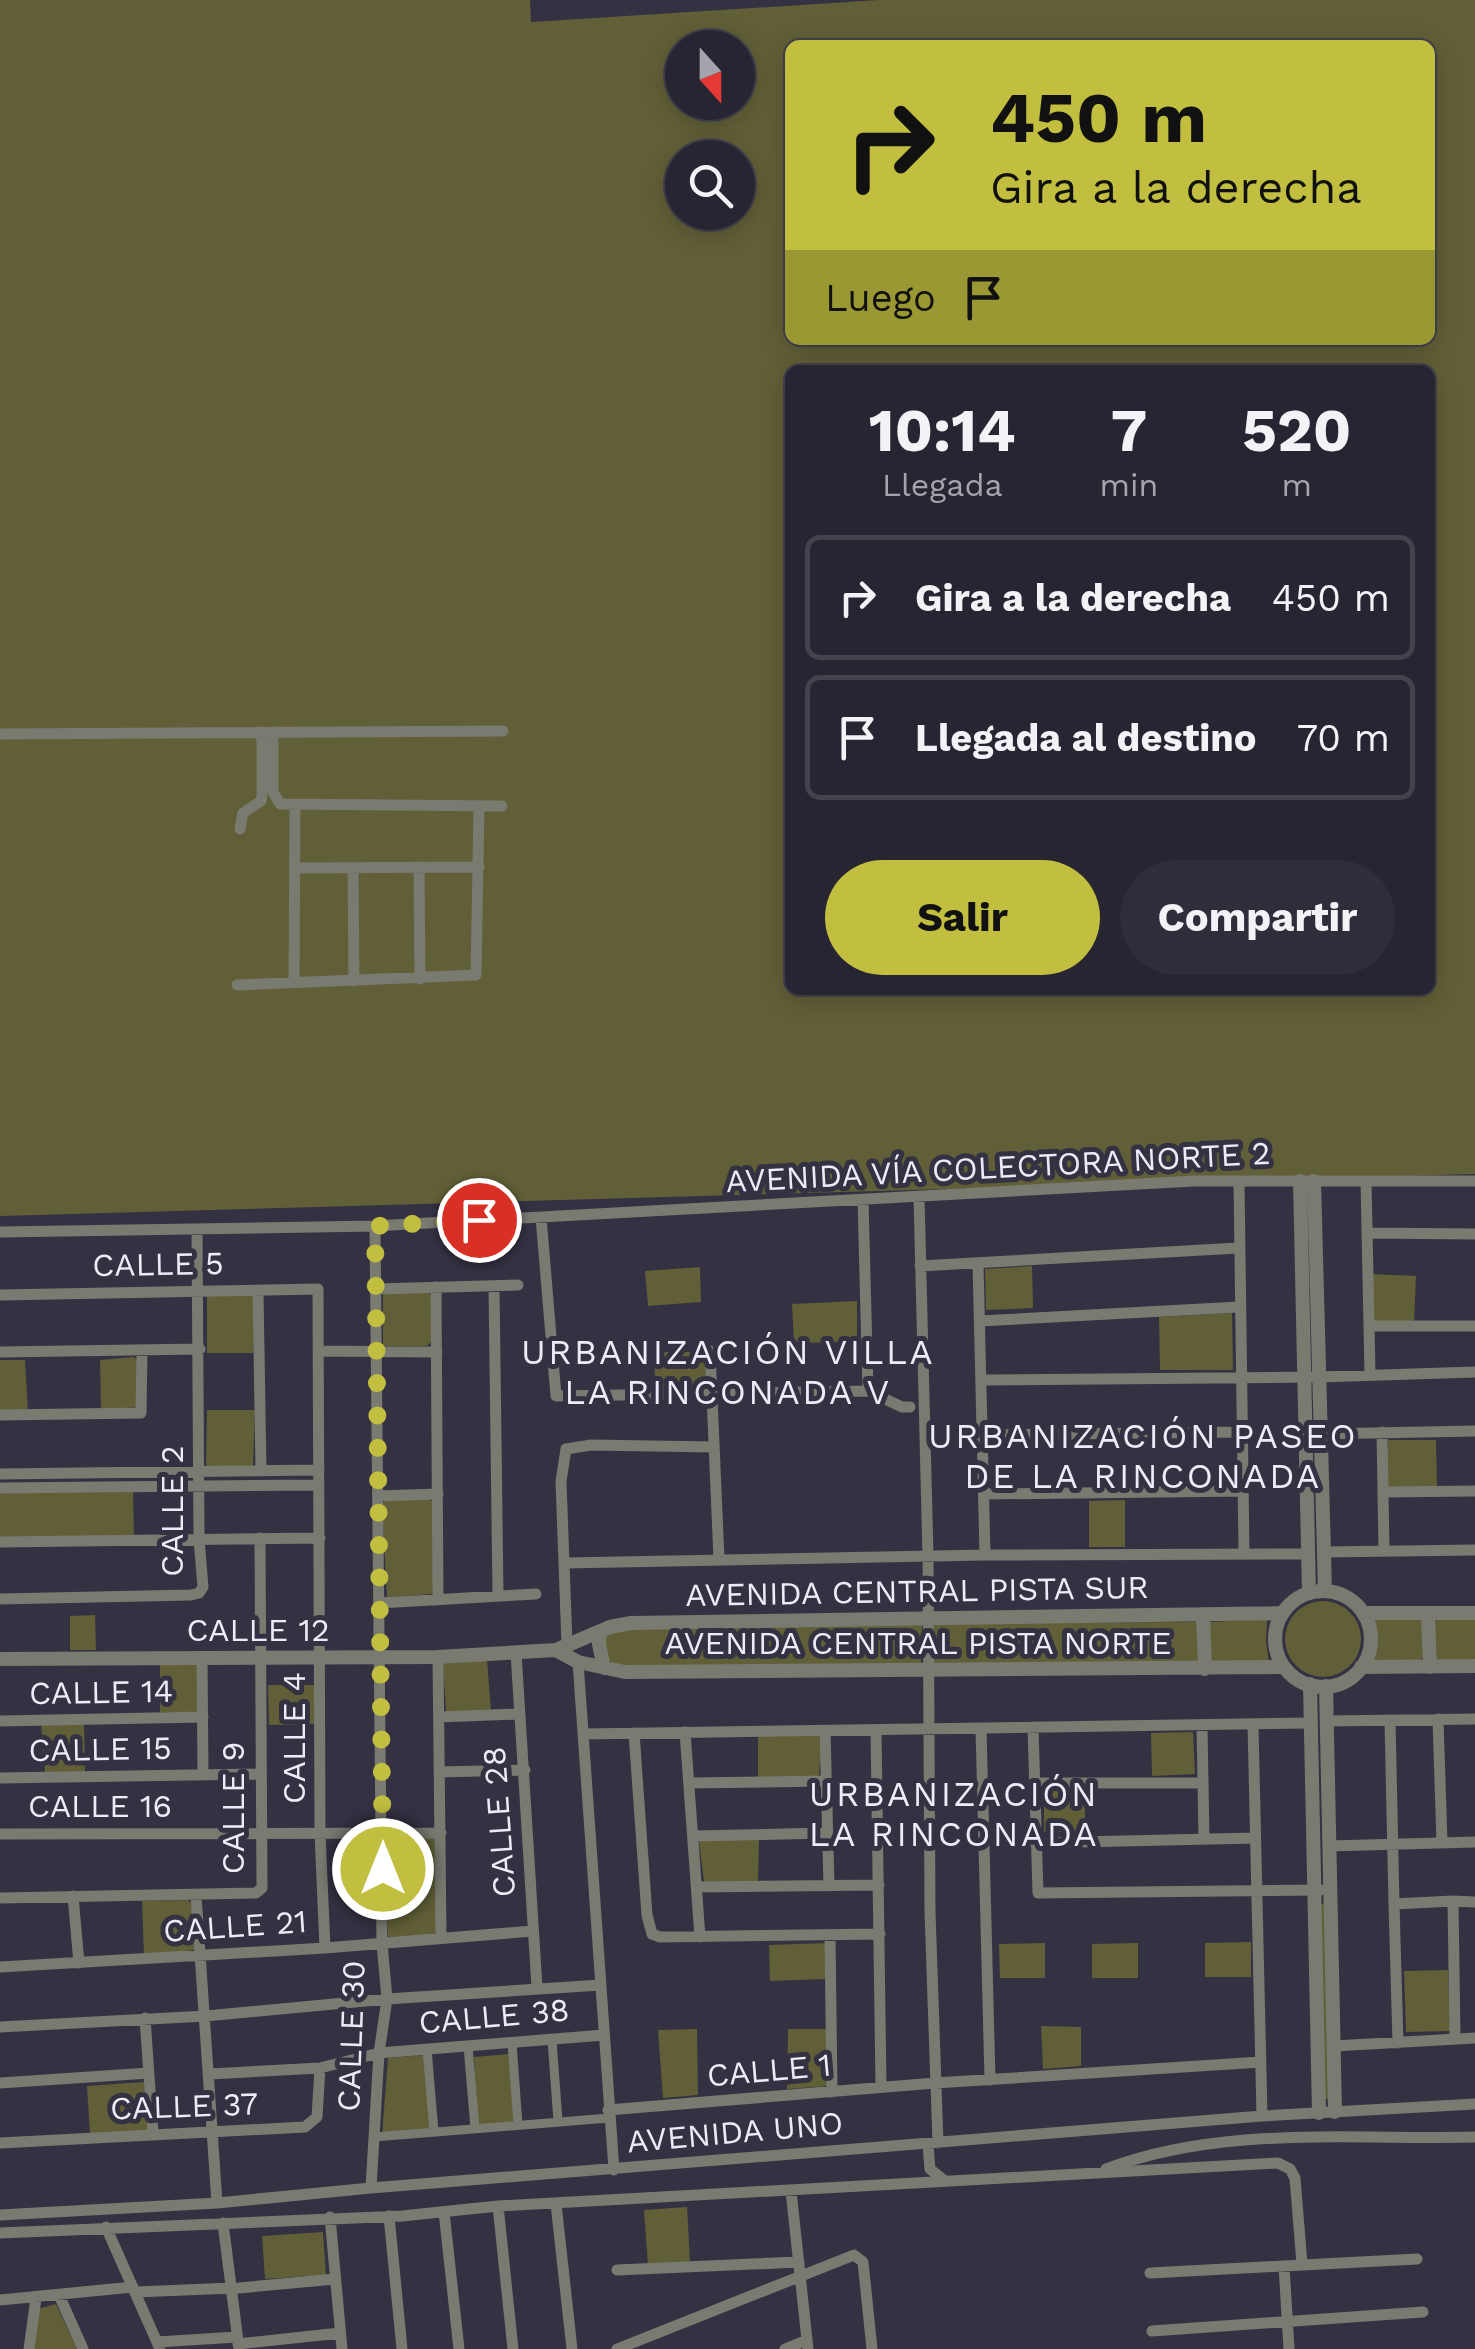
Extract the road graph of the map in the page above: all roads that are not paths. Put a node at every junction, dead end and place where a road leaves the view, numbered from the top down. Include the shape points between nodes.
1 (503, 731) dead end
2 (258, 732) junction
3 (276, 732) junction
4 (0, 734) edge
5 (295, 805) junction
6 (479, 806) junction
7 (502, 806) dead end
8 (240, 829) dead end
9 (420, 867) junction
10 (479, 867) junction
11 (294, 868) junction
12 (353, 868) junction
13 (420, 979) junction
14 (354, 981) junction
15 (294, 982) junction
16 (237, 985) dead end
17 (1239, 1181) junction
18 (1307, 1181) junction
19 (1366, 1181) junction
20 (1475, 1181) edge
21 (919, 1197) junction
22 (864, 1200) junction
23 (541, 1217) junction
24 (375, 1226) junction
25 (197, 1230) junction
26 (0, 1232) edge
27 (1367, 1233) junction
28 (1475, 1234) edge
29 (1238, 1248) junction
30 (978, 1263) junction
31 (920, 1266) junction
32 (518, 1285) dead end
33 (494, 1286) junction
34 (436, 1288) junction
35 (318, 1289) joint
36 (376, 1289) junction
37 (199, 1290) junction
38 (258, 1290) junction
39 (0, 1295) edge
40 (1240, 1307) junction
41 (980, 1321) junction
42 (1369, 1326) junction
43 (1475, 1326) edge
44 (200, 1349) junction
45 (710, 1350) dead end
46 (142, 1351) junction
47 (318, 1351) junction
48 (0, 1352) edge
49 (378, 1352) junction
50 (437, 1352) junction
51 (1475, 1372) edge
52 (1370, 1374) junction
53 (1241, 1377) junction
54 (1311, 1377) junction
55 (982, 1380) junction
56 (868, 1391) junction
57 (711, 1394) junction
58 (910, 1407) dead end
59 (0, 1414) edge
60 (1475, 1431) edge
61 (1242, 1432) junction
62 (1382, 1432) junction
63 (1320, 1434) junction
64 (983, 1435) junction
65 (714, 1447) junction
66 (199, 1470) junction
67 (319, 1470) junction
68 (261, 1471) junction
69 (0, 1474) edge
70 (199, 1485) junction
71 (320, 1485) junction
72 (0, 1488) edge
73 (1243, 1491) junction
74 (1475, 1491) edge
75 (1384, 1492) junction
76 (438, 1494) junction
77 (984, 1494) junction
78 (378, 1496) junction
79 (260, 1538) junction
80 (320, 1538) junction
81 (200, 1539) junction
82 (0, 1542) edge
83 (1475, 1550) edge
84 (1244, 1552) junction
85 (1384, 1552) junction
86 (1315, 1553) junction
87 (986, 1555) junction
88 (928, 1556) junction
89 (719, 1560) junction
90 (565, 1564) junction
91 (1325, 1591) junction
92 (1308, 1593) junction
93 (536, 1594) dead end
94 (498, 1596) junction
95 (0, 1598) edge
96 (438, 1600) junction
97 (380, 1603) junction
98 (1283, 1612) junction
99 (1363, 1613) junction
100 (1475, 1613) edge
101 (1203, 1614) junction
102 (1428, 1614) junction
103 (927, 1618) junction
104 (600, 1632) junction
105 (562, 1648) junction
106 (516, 1653) junction
107 (202, 1657) junction
108 (261, 1657) junction
109 (322, 1657) junction
110 (380, 1657) junction
111 (438, 1658) junction
112 (0, 1659) edge
113 (578, 1662) junction
114 (1475, 1666) edge
115 (1284, 1667) junction
116 (1361, 1667) junction
117 (1430, 1667) junction
118 (604, 1668) junction
119 (1205, 1669) junction
120 (928, 1670) junction
121 (1310, 1684) junction
122 (1326, 1686) junction
123 (520, 1714) junction
124 (439, 1716) junction
125 (203, 1718) junction
126 (1438, 1719) junction
127 (1475, 1719) edge
128 (1390, 1720) junction
129 (0, 1721) edge
130 (1326, 1722) junction
131 (1310, 1724) junction
132 (1253, 1725) junction
133 (1202, 1726) junction
134 (1033, 1727) junction
135 (981, 1728) junction
136 (928, 1729) junction
137 (876, 1730) junction
138 (825, 1731) junction
139 (684, 1732) junction
140 (634, 1733) junction
141 (584, 1734) junction
142 (525, 1770) junction
143 (439, 1772) junction
144 (261, 1774) junction
145 (204, 1775) junction
146 (0, 1778) edge
147 (826, 1782) junction
148 (688, 1783) junction
149 (1035, 1783) junction
150 (1202, 1783) junction
151 (383, 1832) junction
152 (320, 1833) junction
153 (441, 1833) junction
154 (828, 1833) junction
155 (0, 1834) edge
156 (261, 1834) junction
157 (693, 1836) junction
158 (1255, 1838) junction
159 (1204, 1839) junction
160 (1035, 1842) junction
161 (1475, 1842) edge
162 (1392, 1844) junction
163 (1442, 1844) junction
164 (1329, 1846) junction
165 (879, 1885) junction
166 (828, 1886) junction
167 (697, 1887) junction
168 (1256, 1890) junction
169 (1322, 1890) junction
170 (196, 1894) junction
171 (74, 1896) junction
172 (0, 1898) edge
173 (1453, 1902) junction
174 (1475, 1902) edge
175 (1394, 1904) junction
176 (533, 1931) junction
177 (880, 1934) junction
178 (830, 1936) junction
179 (700, 1937) junction
180 (441, 1938) junction
181 (382, 1943) junction
182 (325, 1948) junction
183 (198, 1956) junction
184 (79, 1963) junction
185 (0, 1967) edge
186 (601, 1985) junction
187 (537, 1987) junction
188 (387, 1998) junction
189 (206, 2016) junction
190 (145, 2018) junction
191 (0, 2027) edge
192 (604, 2035) junction
193 (1475, 2038) edge
194 (1455, 2039) junction
195 (552, 2040) junction
196 (1398, 2042) junction
197 (512, 2043) junction
198 (468, 2046) junction
199 (1334, 2046) junction
200 (428, 2049) junction
201 (379, 2053) junction
202 (1261, 2062) junction
203 (320, 2068) junction
204 (149, 2073) junction
205 (210, 2074) junction
206 (990, 2080) junction
207 (935, 2082) junction
208 (0, 2083) edge
209 (881, 2088) junction
210 (832, 2092) junction
211 (1475, 2104) edge
212 (1327, 2113) junction
213 (609, 2114) junction
214 (1262, 2116) junction
215 (558, 2121) junction
216 (518, 2125) junction
217 (475, 2128) junction
218 (434, 2132) junction
219 (153, 2133) junction
220 (214, 2133) junction
221 (374, 2136) junction
222 (1475, 2137) edge
223 (1336, 2138) junction
224 (0, 2143) edge
225 (933, 2143) junction
226 (930, 2169) junction
227 (614, 2170) junction
228 (1092, 2174) junction
229 (949, 2182) junction
230 (911, 2184) junction
231 (371, 2188) junction
232 (791, 2191) junction
233 (217, 2203) junction
234 (556, 2204) junction
235 (498, 2206) junction
236 (444, 2212) junction
237 (0, 2215) edge
238 (389, 2216) junction
239 (330, 2217) junction
240 (223, 2223) junction
241 (106, 2227) junction
242 (0, 2232) edge
243 (1417, 2259) dead end
244 (1302, 2264) junction
245 (1284, 2266) junction
246 (800, 2269) junction
247 (617, 2270) dead end
248 (1150, 2273) dead end
249 (336, 2279) junction
250 (236, 2288) junction
251 (134, 2290) junction
252 (59, 2295) junction
253 (36, 2298) junction
254 (0, 2300) edge
255 (1423, 2312) dead end
256 (1288, 2323) junction
257 (1152, 2330) dead end
258 (340, 2334) junction
259 (238, 2343) edge
260 (808, 2344) edge
261 (159, 2346) edge
262 (29, 2349) edge
263 (83, 2349) edge
264 (342, 2349) edge
265 (402, 2349) edge
266 (459, 2349) edge
267 (513, 2349) edge
268 (572, 2349) edge
269 (617, 2349) edge
270 (785, 2349) edge
271 (872, 2349) edge
272 (1289, 2349) edge

1 - 3 street
2 - 3 street
2 - 4 street
2 - 8 street via 262,796 243,812
3 - 5 street via 274,799
5 - 6 street
5 - 11 street
6 - 7 street
6 - 10 street
9 - 10 street
9 - 12 street
9 - 13 street
10 - 13 street via 478,972
11 - 12 street
11 - 15 street
12 - 14 street
13 - 14 street
14 - 15 street
15 - 16 street
17 - 18 street, AVENIDA VÍA COLECTORA NORTE 2
17 - 21 street, AVENIDA VÍA COLECTORA NORTE 2
17 - 29 street
18 - 19 street, AVENIDA VÍA COLECTORA NORTE 2
18 - 54 street
19 - 20 street, AVENIDA VÍA COLECTORA NORTE 2
19 - 27 street
21 - 22 street, AVENIDA VÍA COLECTORA NORTE 2
21 - 31 street
22 - 23 street, AVENIDA VÍA COLECTORA NORTE 2
22 - 56 street
23 - 24 street, AVENIDA VÍA COLECTORA NORTE 2
23 - 57 street via 556,1396
24 - 25 street, AVENIDA VÍA COLECTORA NORTE 2
24 - 36 street, CALLE 30
25 - 26 street, AVENIDA VÍA COLECTORA NORTE 2
25 - 37 street, CALLE 2
27 - 28 street
27 - 42 street
29 - 30 street
29 - 40 street
30 - 31 street
30 - 41 street
31 - 88 street
32 - 33 street
33 - 34 street
33 - 94 street
34 - 36 street
34 - 50 street
35 - 38 street, CALLE 5
35 - 47 street, CALLE 4
36 - 49 street, CALLE 30
37 - 38 street, CALLE 5
37 - 39 street, CALLE 5
37 - 44 street, CALLE 2
38 - 68 street
40 - 41 street
40 - 53 street
41 - 55 street
42 - 43 street
42 - 52 street
44 - 46 street
44 - 66 street, CALLE 2
45 - 57 street
46 - 48 street
46 - 59 street via 140,1412
47 - 49 street
47 - 67 street, CALLE 4
49 - 50 street
49 - 78 street, CALLE 30
50 - 76 street
51 - 52 street
52 - 54 street
53 - 54 street
53 - 55 street
53 - 61 street
54 - 63 street
54 - 86 street
55 - 64 street
56 - 57 street
56 - 58 street
57 - 65 street
60 - 62 street
61 - 64 street
61 - 73 street
62 - 63 street
62 - 75 street
63 - 86 street
64 - 77 street
65 - 89 street
65 - 90 street via 566,1449
66 - 68 street
66 - 69 street
66 - 70 street, CALLE 2
67 - 68 street
67 - 71 street, CALLE 4
70 - 71 street
70 - 72 street
70 - 81 street, CALLE 2
71 - 80 street, CALLE 4
73 - 77 street
73 - 84 street
74 - 75 street
75 - 85 street
76 - 78 street
76 - 96 street
77 - 87 street
78 - 97 street, CALLE 30
79 - 80 street
79 - 81 street
79 - 108 street, CALLE 9
80 - 109 street, CALLE 4
81 - 82 street
81 - 95 street, CALLE 2 via 199,1593
83 - 85 street
84 - 86 street
84 - 87 street
85 - 86 street
86 - 91 street
86 - 92 street
87 - 88 street
88 - 89 street
88 - 103 street
89 - 90 street
90 - 105 street
91 - 92 street
91 - 99 street via 1347,1597
92 - 98 street
93 - 94 street
94 - 96 street
96 - 97 street
97 - 110 street, CALLE 30
98 - 101 street, AVENIDA CENTRAL PISTA SUR
98 - 115 street via 1275,1640
99 - 102 street
99 - 116 street via 1370,1634
100 - 102 street
101 - 103 street, AVENIDA CENTRAL PISTA SUR
101 - 119 street
102 - 117 street
103 - 104 street, AVENIDA CENTRAL PISTA SUR via 631,1623
103 - 120 street
104 - 105 street, AVENIDA CENTRAL PISTA SUR
104 - 118 street
105 - 106 street, CALLE 12
105 - 113 street, AVENIDA CENTRAL PISTA NORTE
106 - 111 street, CALLE 12
106 - 123 street, CALLE 28
107 - 108 street, CALLE 12
107 - 112 street, CALLE 12
107 - 125 street
108 - 109 street, CALLE 12
108 - 144 street, CALLE 9
109 - 110 street, CALLE 12
109 - 152 street, CALLE 4
110 - 111 street, CALLE 12
110 - 151 street, CALLE 30
111 - 124 street
113 - 118 street, AVENIDA CENTRAL PISTA NORTE
113 - 141 street
114 - 117 street
115 - 119 street, AVENIDA CENTRAL PISTA NORTE
115 - 121 street
116 - 117 street
116 - 122 street
118 - 120 street, AVENIDA CENTRAL PISTA NORTE
119 - 120 street, AVENIDA CENTRAL PISTA NORTE
120 - 136 street
121 - 122 street
121 - 131 street
122 - 130 street
123 - 124 street
123 - 142 street, CALLE 28
124 - 143 street
125 - 129 street, CALLE 14
125 - 145 street
126 - 127 street
126 - 128 street
126 - 163 street
128 - 130 street
128 - 162 street
130 - 164 street
131 - 132 street
131 - 169 street
132 - 133 street
132 - 158 street
133 - 134 street
133 - 150 street
134 - 135 street
134 - 149 street
135 - 136 street
135 - 206 street
136 - 137 street
136 - 207 street
137 - 138 street
137 - 165 street
138 - 139 street
138 - 147 street
139 - 140 street
139 - 148 street
140 - 141 street
140 - 179 street via 649,1930 660,1937
141 - 186 street
142 - 143 street
142 - 176 street, CALLE 28
143 - 153 street
144 - 145 street, CALLE 15
144 - 156 street, CALLE 9
145 - 146 street, CALLE 15
147 - 148 street
147 - 154 street
148 - 157 street
149 - 150 street
149 - 160 street
150 - 159 street
151 - 152 street, CALLE 16
151 - 153 street, CALLE 16
151 - 181 street, CALLE 30
152 - 156 street, CALLE 16
152 - 182 street, CALLE 4
153 - 180 street
154 - 157 street
154 - 166 street
155 - 156 street, CALLE 16
156 - 170 street, CALLE 9 via 262,1888 256,1894
157 - 167 street
158 - 159 street
158 - 168 street
159 - 160 street
160 - 168 street via 1036,1888 1042,1894
161 - 163 street
162 - 163 street
162 - 164 street
162 - 175 street
164 - 169 street
165 - 166 street
165 - 177 street
166 - 167 street
167 - 179 street
168 - 169 street
168 - 202 street
169 - 199 street
169 - 212 street
170 - 171 street, CALLE 9
170 - 183 street
171 - 172 street, CALLE 9
171 - 184 street
173 - 174 street
173 - 175 street
173 - 194 street
175 - 196 street
176 - 180 street, CALLE 21
176 - 187 street, CALLE 28
177 - 178 street
177 - 209 street
178 - 179 street
178 - 210 street
180 - 181 street, CALLE 21
181 - 182 street, CALLE 21
181 - 188 street, CALLE 30
182 - 183 street, CALLE 21
183 - 184 street, CALLE 21
183 - 189 street
184 - 185 street, CALLE 21
186 - 187 street
186 - 192 street
187 - 188 street
188 - 189 street
188 - 201 street, CALLE 30
189 - 190 street
189 - 205 street
190 - 191 street
190 - 204 street
192 - 195 street, CALLE 38
192 - 213 street
193 - 194 street
194 - 196 street
195 - 197 street, CALLE 38
195 - 215 street
196 - 199 street
197 - 198 street, CALLE 38
197 - 216 street
198 - 200 street, CALLE 38
198 - 217 street
199 - 212 street
200 - 201 street, CALLE 38
200 - 218 street
201 - 203 street, CALLE 38
201 - 221 street, CALLE 30
202 - 206 street, CALLE 1
202 - 214 street
203 - 205 street, CALLE 38
203 - 220 street, CALLE 37 via 312,2124
204 - 208 street
204 - 219 street
205 - 220 street
206 - 207 street, CALLE 1
207 - 209 street, CALLE 1
207 - 225 street
209 - 210 street, CALLE 1
210 - 213 street, CALLE 1
211 - 212 street, AVENIDA UNO
212 - 214 street, AVENIDA UNO
212 - 223 street
213 - 215 street
213 - 227 street
214 - 225 street, AVENIDA UNO
215 - 216 street
216 - 217 street
217 - 218 street
218 - 221 street
219 - 220 street, CALLE 37
219 - 224 street, CALLE 37
220 - 233 street
221 - 231 street, CALLE 30
222 - 223 street
223 - 228 street via 1206,2144 1139,2156
225 - 226 street
225 - 227 street, AVENIDA UNO
226 - 229 street
226 - 230 street
227 - 231 street, AVENIDA UNO
228 - 229 street, AVENIDA UNO
228 - 244 street, AVENIDA UNO via 1286,2166 1296,2178
229 - 230 street, AVENIDA UNO
230 - 232 street, AVENIDA UNO
231 - 233 street, AVENIDA UNO
232 - 234 street, AVENIDA UNO
232 - 246 street
233 - 237 street, AVENIDA UNO
234 - 235 street, AVENIDA UNO
234 - 268 street
235 - 236 street, AVENIDA UNO
235 - 267 street
236 - 238 street, AVENIDA UNO
236 - 266 street
238 - 239 street, AVENIDA UNO
238 - 265 street
239 - 240 street, AVENIDA UNO
239 - 249 street
240 - 241 street, AVENIDA UNO
240 - 250 street
241 - 242 street, AVENIDA UNO
241 - 251 street
243 - 244 street
244 - 245 street
245 - 248 street
245 - 256 street
246 - 247 street
246 - 260 street
246 - 269 street
246 - 271 street via 862,2259
249 - 250 street
249 - 258 street
250 - 251 street
250 - 259 street
251 - 252 street
251 - 261 street
252 - 253 street
252 - 263 street
253 - 254 street
253 - 262 street
255 - 256 street
256 - 257 street
256 - 272 street
258 - 259 street
258 - 264 street
259 - 261 street
260 - 270 street

